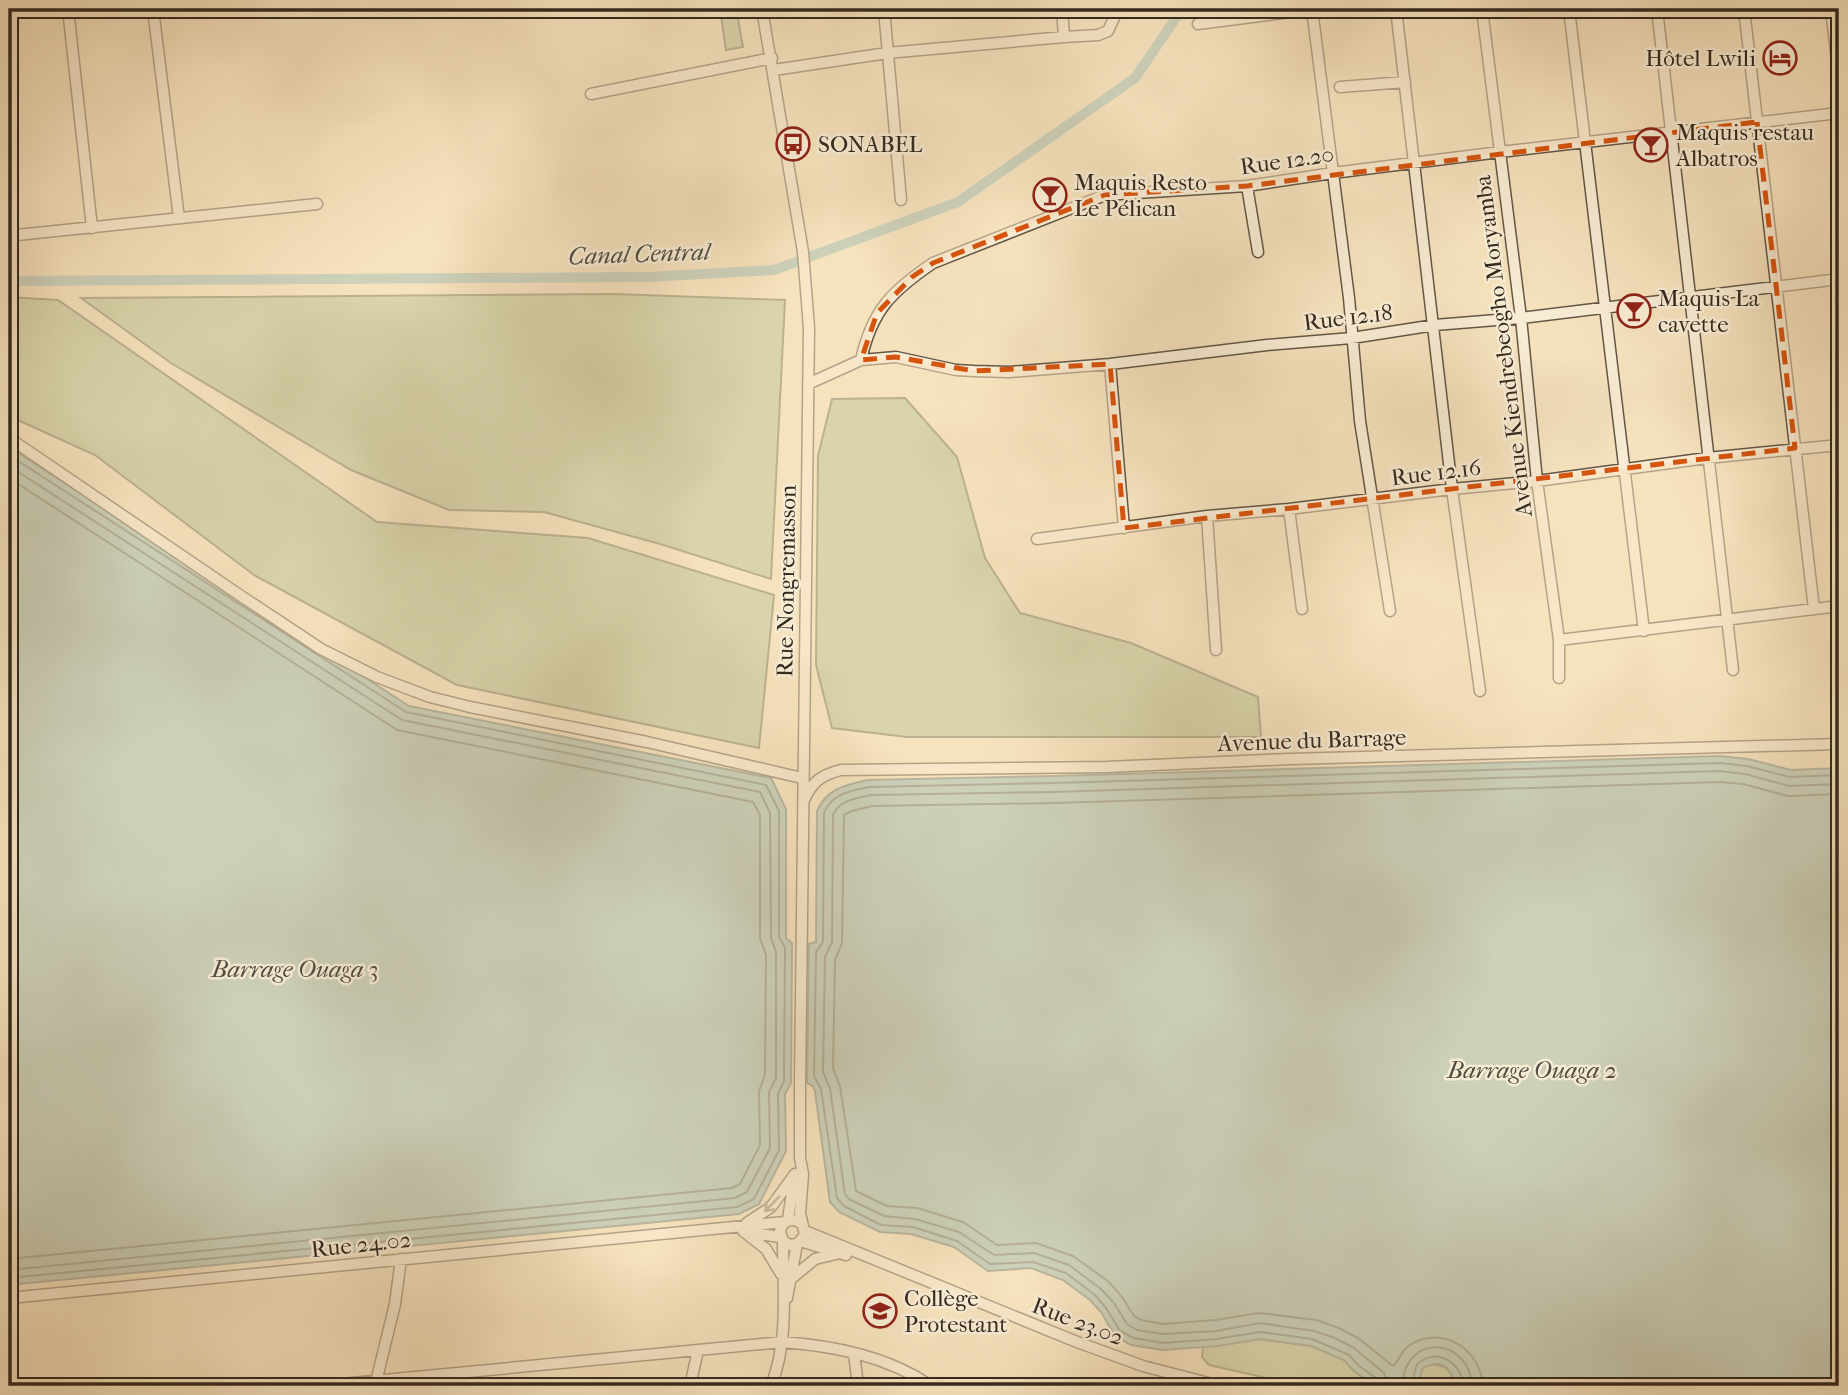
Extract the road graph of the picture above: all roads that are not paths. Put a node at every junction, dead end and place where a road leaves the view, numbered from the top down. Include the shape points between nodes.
1 (68, 9) edge
2 (153, 9) edge
3 (762, 9) edge
4 (884, 9) edge
5 (1062, 9) edge
6 (1118, 9) edge
7 (1313, 9) edge
8 (1396, 9) edge
9 (1482, 9) edge
10 (1569, 9) edge
11 (1657, 9) edge
12 (1744, 9) edge
13 (1831, 9) edge
14 (1198, 24) dead end
15 (1064, 37) junction
16 (887, 54) junction
17 (772, 58) junction
18 (774, 70) junction
19 (1839, 77) edge
20 (1405, 82) junction
21 (1340, 87) dead end
22 (591, 94) dead end
23 (1839, 113) edge
24 (1757, 122) junction
25 (1672, 133) junction
26 (1586, 143) junction
27 (1500, 152) junction
28 (1415, 164) junction
29 (1333, 173) junction
30 (1247, 186) junction
31 (901, 200) dead end
32 (317, 204) dead end
33 (179, 218) junction
34 (9, 219) edge
35 (92, 228) junction
36 (1258, 252) dead end
37 (1839, 279) edge
38 (1776, 286) junction
39 (1688, 296) junction
40 (1606, 306) junction
41 (1521, 318) junction
42 (1435, 325) junction
43 (1352, 338) junction
44 (861, 359) junction
45 (1110, 364) junction
46 (808, 384) junction
47 (9, 438) edge
48 (1839, 444) edge
49 (1795, 449) junction
50 (1707, 458) junction
51 (1625, 470) junction
52 (1537, 481) junction
53 (1452, 489) junction
54 (1372, 499) junction
55 (1289, 509) junction
56 (1207, 516) junction
57 (1124, 528) junction
58 (1037, 539) dead end
59 (1839, 606) edge
60 (1302, 609) dead end
61 (1814, 609) junction
62 (1390, 611) dead end
63 (1727, 618) junction
64 (1644, 631) junction
65 (1559, 640) junction
66 (1216, 650) dead end
67 (1732, 670) dead end
68 (1559, 678) dead end
69 (1480, 691) dead end
70 (1839, 744) edge
71 (802, 778) junction
72 (802, 804) junction
73 (800, 1158) junction
74 (795, 1174) junction
75 (786, 1221) junction
76 (803, 1227) junction
77 (743, 1229) junction
78 (782, 1239) junction
79 (799, 1242) junction
80 (851, 1256) junction
81 (401, 1259) junction
82 (887, 1266) junction
83 (787, 1278) junction
84 (9, 1298) edge
85 (782, 1342) junction
86 (698, 1350) junction
87 (854, 1353) junction
88 (457, 1373) junction
89 (376, 1383) edge
90 (320, 1386) edge
91 (455, 1386) edge
92 (690, 1386) edge
93 (771, 1386) edge
94 (858, 1386) edge
95 (931, 1386) edge
96 (1220, 1386) edge

1 - 35 street
2 - 33 street
3 - 17 street, Rue Nongremasson
4 - 16 street
5 - 15 street
6 - 15 street via 1112,27 1103,34
7 - 14 street
7 - 29 street
8 - 20 street
9 - 27 street, Avenue Kiendrebeogho Moryamba
10 - 26 street
11 - 25 street
12 - 24 street
13 - 19 street
15 - 16 street
16 - 18 street
16 - 31 street
17 - 18 street, Rue Nongremasson
17 - 22 street
18 - 46 street, Rue Nongremasson via 807,279
20 - 21 street
20 - 28 street
23 - 24 street, Rue 12.20
24 - 25 street, Rue 12.20
24 - 38 street
25 - 26 street, Rue 12.20
25 - 39 street
26 - 27 street, Rue 12.20
26 - 40 street
27 - 28 street, Rue 12.20
27 - 41 street, Avenue Kiendrebeogho Moryamba
28 - 29 street, Rue 12.20
28 - 42 street
29 - 30 street, Rue 12.20
29 - 43 street
30 - 36 street
30 - 44 street, Rue 12.20 via 1105,195 933,263 883,304
32 - 33 street
33 - 35 street
34 - 35 street via 10,229 17,235
37 - 38 street, Rue 12.18
38 - 39 street, Rue 12.18
38 - 49 street
39 - 40 street, Rue 12.18
39 - 50 street
40 - 41 street, Rue 12.18
40 - 51 street
41 - 42 street, Rue 12.18
41 - 52 street, Avenue Kiendrebeogho Moryamba
42 - 43 street, Rue 12.18
42 - 53 street
43 - 45 street, Rue 12.18
43 - 54 street
44 - 45 street, Rue 12.18 via 896,357 956,370 1009,372
44 - 46 street
45 - 57 street
46 - 71 street, Rue Nongremasson
47 - 71 street via 321,649 377,677 470,707
48 - 49 street, Rue 12.16
49 - 50 street, Rue 12.16
49 - 61 street
50 - 51 street, Rue 12.16
50 - 63 street
51 - 52 street, Rue 12.16
51 - 64 street
52 - 53 street, Rue 12.16
52 - 65 street, Avenue Kiendrebeogho Moryamba
53 - 54 street, Rue 12.16
53 - 69 street
54 - 55 street, Rue 12.16
54 - 62 street
55 - 56 street, Rue 12.16
55 - 60 street
56 - 57 street, Rue 12.16
56 - 66 street
57 - 58 street, Rue 12.16
59 - 61 street
61 - 63 street
63 - 64 street
63 - 67 street
64 - 65 street
65 - 68 street, Avenue Kiendrebeogho Moryamba
70 - 72 street, Avenue du Barrage via 1107,767 841,770 817,779
71 - 72 street, Rue Nongremasson
72 - 73 street, Rue Nongremasson
73 - 74 street, Rue Nongremasson
73 - 76 street, Rue Nongremasson
74 - 75 street, Rue Nongremasson
74 -> 77 street via 771,1207
75 - 76 street via 795,1220
75 - 77 street, Rue 24.02
75 - 78 street via 779,1231
76 - 79 street
76 - 82 street, Rue 23.02
77 - 78 street, Rue 24.02
77 - 81 street, Rue 24.02
77 - 83 street via 766,1249
78 - 79 street via 790,1244
78 - 83 street
79 - 80 street, Rue 23.02
79 - 83 street
80 - 82 street, Rue 23.02
80 - 83 street via 815,1259
81 - 84 street, Rue 24.02
81 - 89 street
82 - 96 street, Rue 23.02 via 1143,1366
83 - 85 street
85 - 86 street
85 - 87 street
85 - 93 street
86 - 88 street
86 - 92 street
87 - 94 street
87 - 95 street via 882,1361
88 - 89 street
88 - 91 street
89 - 90 street

